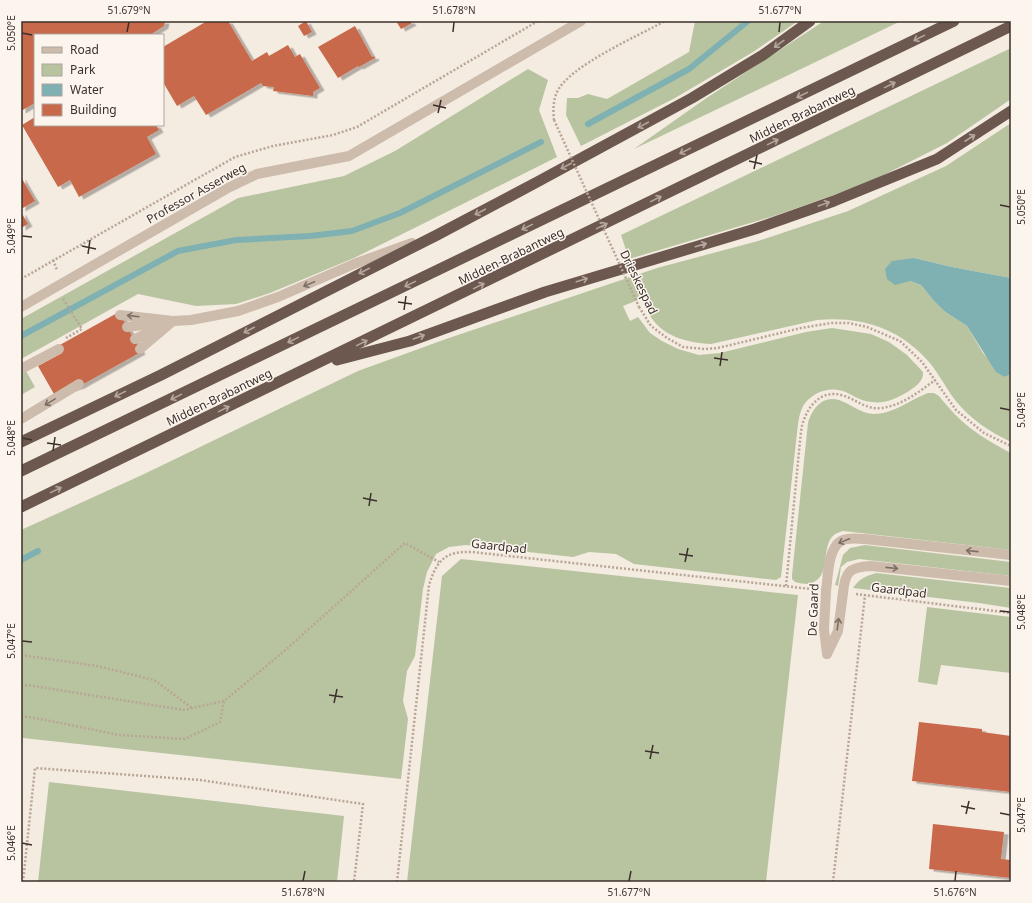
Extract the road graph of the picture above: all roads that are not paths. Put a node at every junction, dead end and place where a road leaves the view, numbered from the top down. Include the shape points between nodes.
1 (582, 21) edge
2 (810, 21) edge
3 (954, 21) edge
4 (1011, 26) edge
5 (1011, 111) edge
6 (436, 235) junction
7 (21, 307) edge
8 (120, 315) dead end
9 (173, 321) junction
10 (127, 327) dead end
11 (135, 339) dead end
12 (59, 349) road end
13 (140, 349) dead end
14 (314, 366) junction
15 (21, 369) edge
16 (79, 384) dead end
17 (21, 420) edge
18 (21, 442) edge
19 (21, 471) edge
20 (21, 507) edge
21 (1011, 555) edge
22 (1011, 581) edge

1 - 7 street, Professor Asserweg via 349,156 257,174
2 -> 6 highway via 763,56 692,98
3 -> 19 highway, Midden-Brabantweg
14 -> 4 highway, Midden-Brabantweg
14 -> 5 highway via 410,340 545,292 755,229 834,201 937,159
6 -> 9 street via 354,264 278,297 238,311
6 -> 18 highway via 161,375
9 -> 8 street
9 - 10 street
9 - 11 street
9 - 13 street
12 - 15 street
20 -> 14 highway, Midden-Brabantweg
16 -> 17 street
21 -> 22 street, De Gaard via 865,539 852,538 841,541 835,545 832,552 826,591 824,629 827,654 838,631 844,580 852,569 870,566

